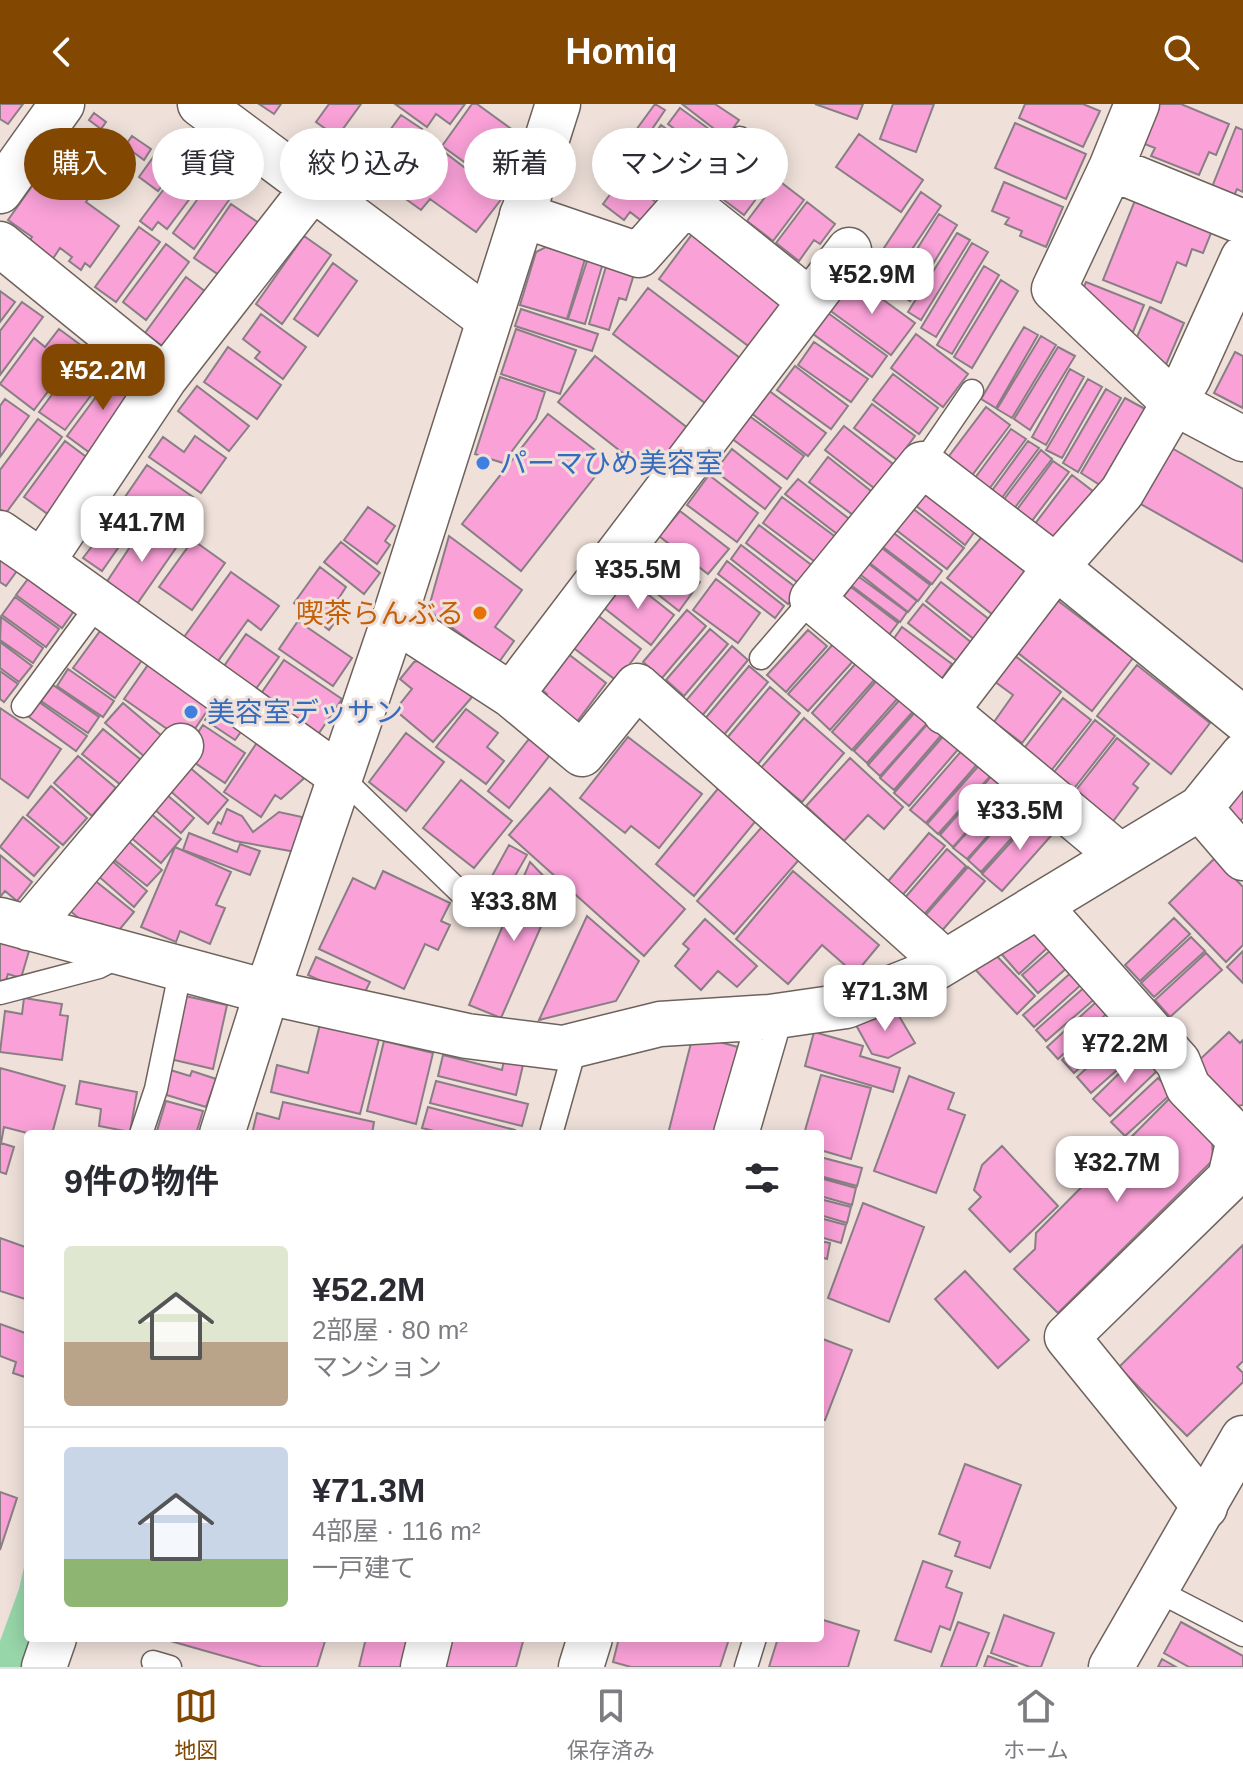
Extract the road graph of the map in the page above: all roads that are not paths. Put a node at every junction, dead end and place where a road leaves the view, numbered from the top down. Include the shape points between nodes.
1 (62, 104) edge
2 (200, 104) edge
3 (558, 104) edge
4 (1137, 104) edge
5 (280, 165) edge
6 (1111, 168) junction
7 (0, 191) edge
8 (303, 200) edge
9 (327, 200) edge
10 (686, 202) joint
11 (522, 215) junction
12 (1243, 222) edge
13 (0, 244) edge
14 (849, 250) dead end
15 (1243, 258) edge
16 (810, 301) junction
17 (488, 319) junction
18 (165, 378) junction
19 (972, 391) dead end
20 (1173, 402) junction
21 (1243, 439) edge
22 (922, 464) junction
23 (0, 533) edge
24 (42, 562) junction
25 (1056, 567) junction
26 (812, 599) junction
27 (99, 603) junction
28 (394, 619) junction
29 (761, 658) dead end
30 (511, 695) junction
31 (23, 706) dead end
32 (945, 712) junction
33 (1243, 719) edge
34 (181, 746) dead end
35 (1242, 760) edge
36 (340, 776) junction
37 (1200, 808) junction
38 (1119, 855) junction
39 (1243, 858) edge
40 (462, 894) dead end
41 (1039, 906) junction
42 (14, 924) edge
43 (125, 953) junction
44 (945, 962) junction
45 (181, 968) junction
46 (267, 992) junction
47 (0, 993) edge
48 (770, 1017) junction
49 (576, 1045) junction
50 (142, 1130) edge
51 (223, 1130) edge
52 (552, 1130) edge
53 (737, 1130) edge
54 (1241, 1137) edge
55 (1243, 1438) edge
56 (1205, 1507) junction
57 (1156, 1590) junction
58 (1243, 1635) edge
59 (53, 1642) edge
60 (429, 1642) edge
61 (589, 1642) edge
62 (754, 1642) edge
63 (44, 1667) edge
64 (423, 1667) edge
65 (581, 1667) edge
66 (746, 1667) edge
67 (1111, 1667) edge

1 - 7 street
2 - 5 street
3 - 11 street
4 - 6 street
6 - 12 street
6 - 20 street via 1054,289
8 - 18 street
9 - 17 street
10 - 11 street via 639,255
10 - 16 street
11 - 17 street
13 - 18 street
14 - 16 street
15 - 20 street
16 - 30 street
17 - 28 street
18 - 24 street
19 - 22 lane
20 - 21 street
20 - 25 street via 1122,492
22 - 25 street
22 - 26 street
23 - 24 street
24 - 27 street
25 - 32 street
25 - 33 street
26 - 29 lane
26 - 32 street
27 - 31 lane
27 - 36 street
28 - 30 street
28 - 36 street
30 - 44 street via 582,754 637,686
32 - 38 street
34 - 42 street
35 - 37 street
36 - 40 lane
36 - 46 street
37 - 38 street
37 - 39 street
38 - 41 street
41 - 44 street
41 - 54 street via 1178,1062 1188,1087
42 - 43 street
43 - 45 street
43 - 47 lane via 99,967
44 - 48 street via 846,1006
45 - 46 street
45 - 50 lane
46 - 49 street via 467,1036 563,1048
46 - 51 street
48 - 49 street via 660,1024
48 - 53 street
49 - 52 lane
54 - 56 street via 1230,1178 1067,1337
55 - 56 street
56 - 57 street
57 - 58 lane
57 - 67 street
59 - 63 street
60 - 64 street
61 - 65 street
62 - 66 lane

